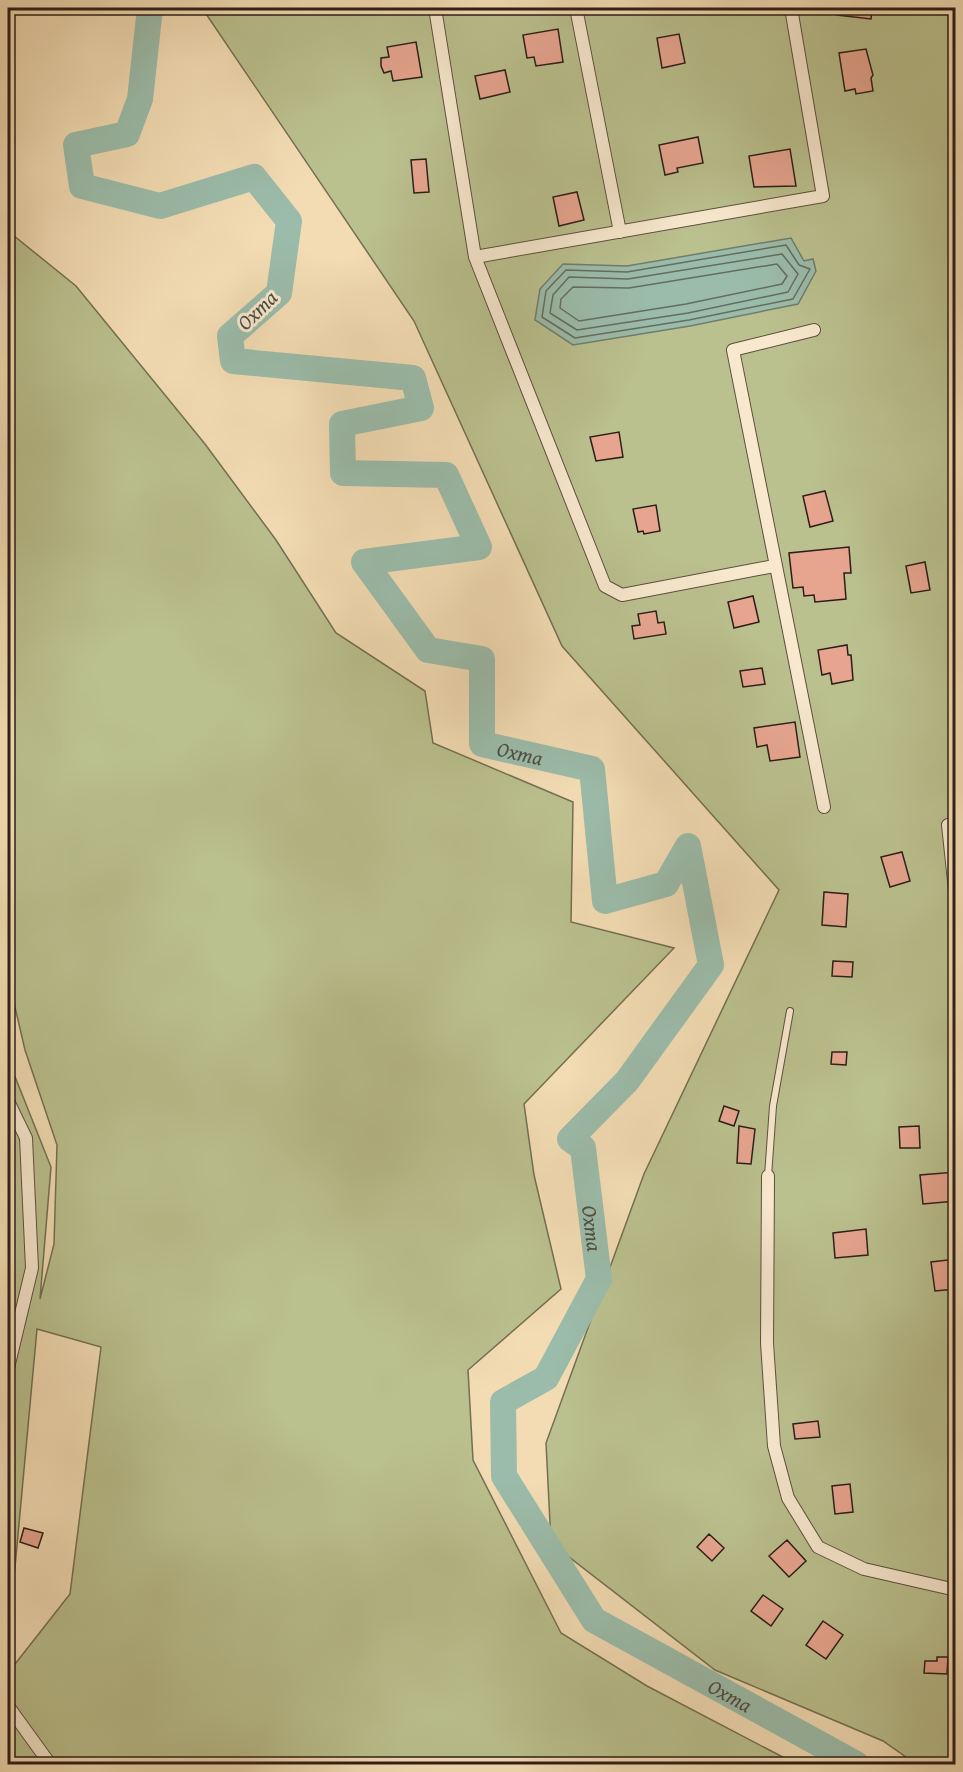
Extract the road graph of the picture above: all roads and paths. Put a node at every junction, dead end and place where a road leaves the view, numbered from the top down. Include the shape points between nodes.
1 (435, 8) edge
2 (576, 8) edge
3 (791, 8) edge
4 (620, 232) junction
5 (476, 257) junction
6 (814, 330) dead end
7 (774, 566) junction
8 (824, 807) dead end
9 (948, 825) dead end
10 (956, 900) edge
11 (790, 1011) dead end
12 (8, 1101) edge
13 (768, 1176) joint
14 (8, 1368) edge
15 (956, 1590) edge
16 (8, 1706) edge
17 (50, 1764) edge

1 - 5 street
2 - 4 street
3 - 4 street via 823,196
4 - 5 street
5 - 7 street via 604,586 622,595
6 - 7 street via 733,350
7 - 8 street
9 - 10 street
11 - 13 lane via 773,1106
12 - 14 street via 26,1138 32,1268
13 - 15 street via 767,1343 774,1446 788,1498 818,1547 864,1569
16 - 17 street

